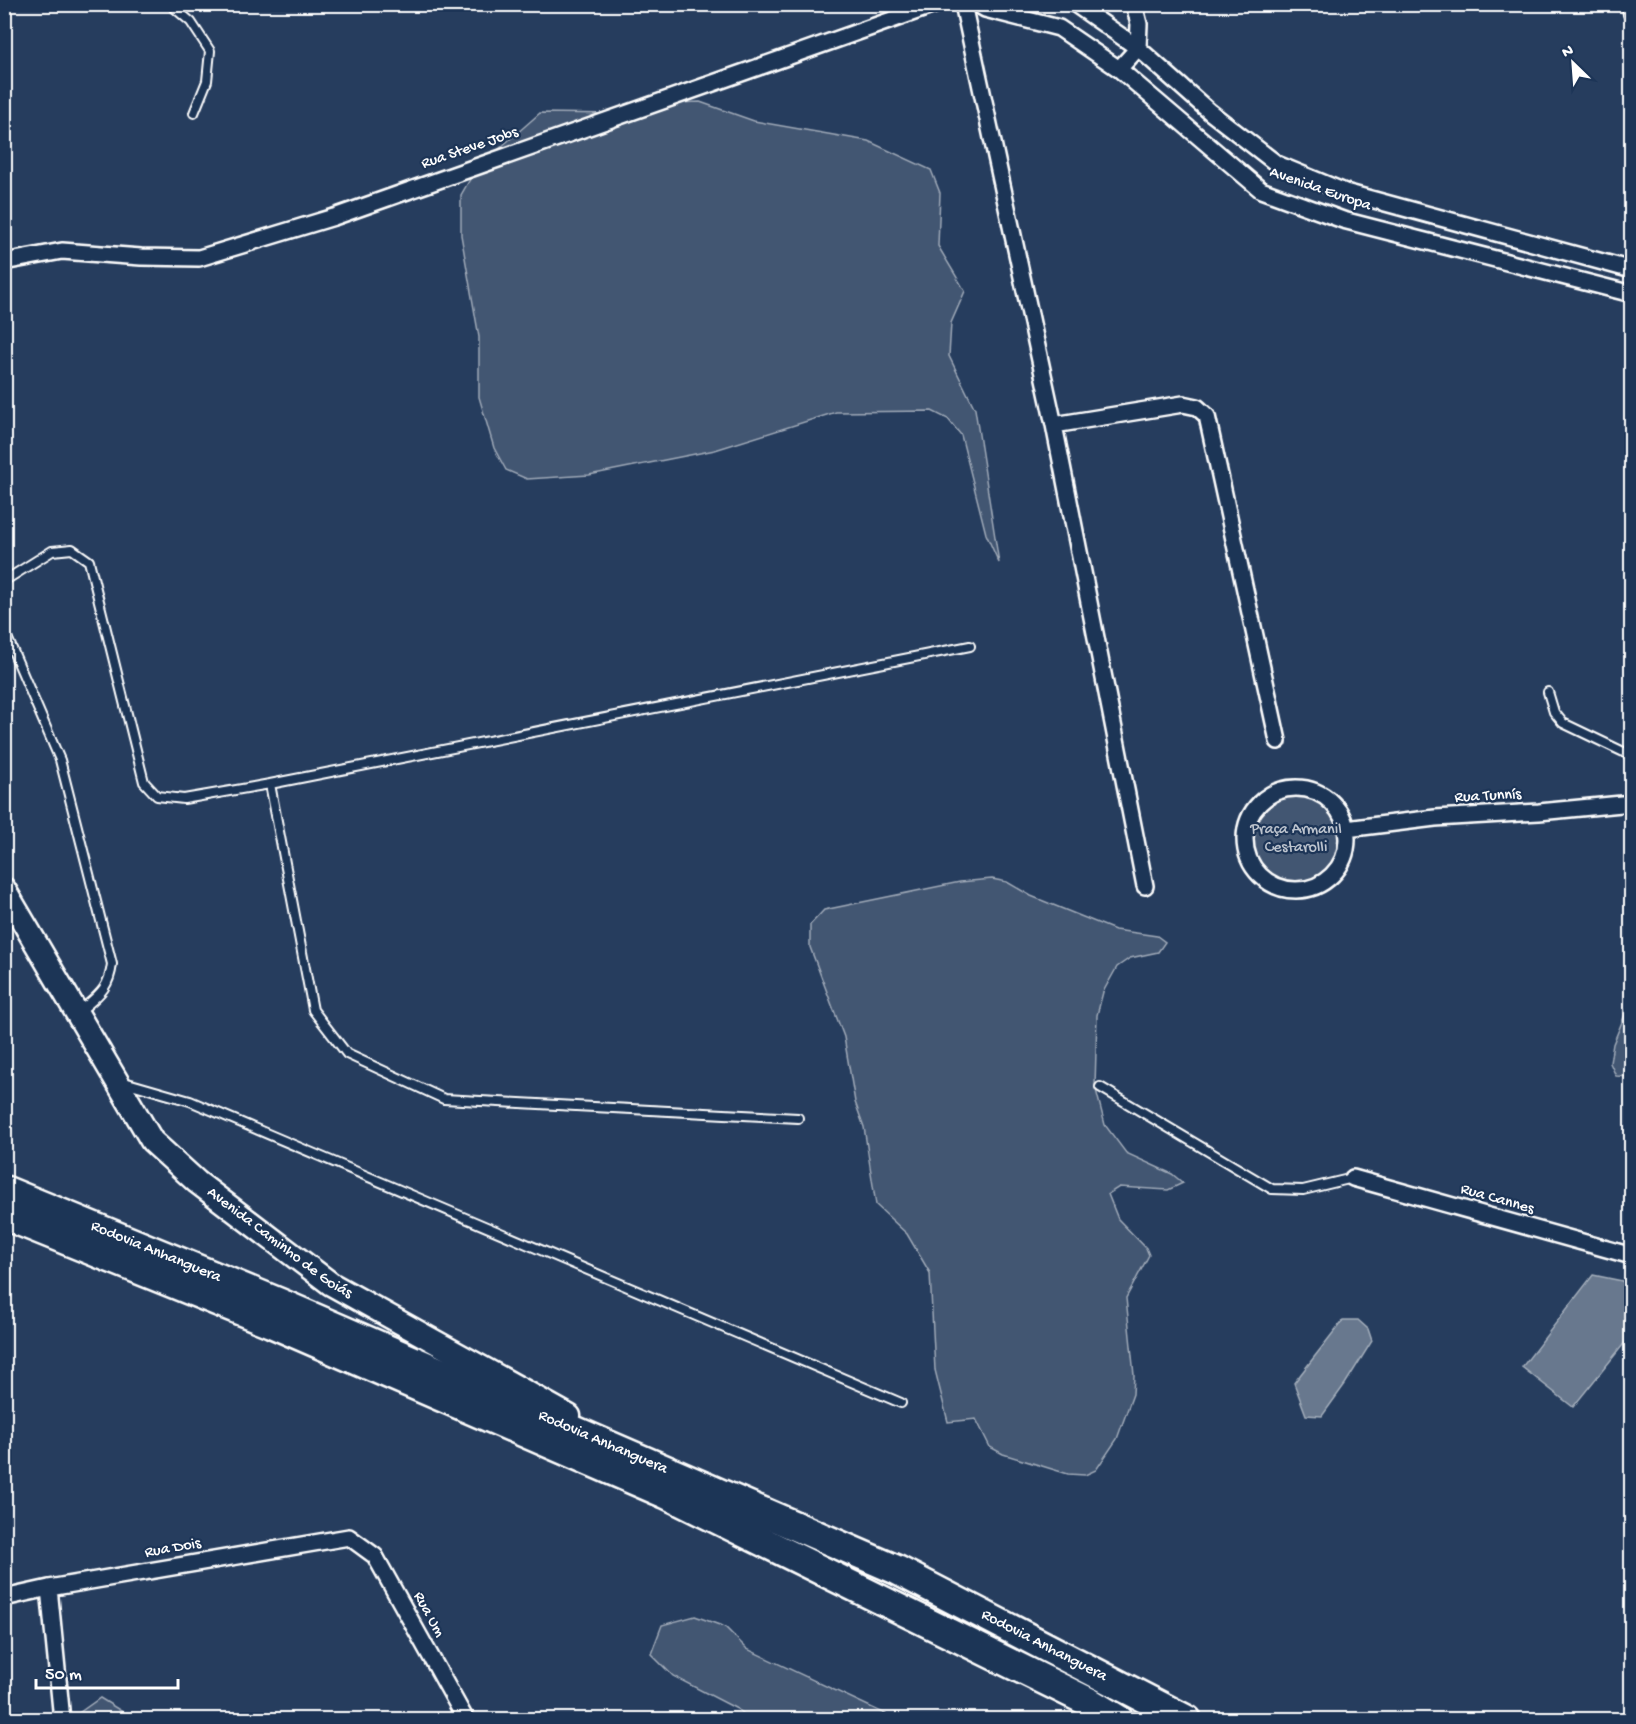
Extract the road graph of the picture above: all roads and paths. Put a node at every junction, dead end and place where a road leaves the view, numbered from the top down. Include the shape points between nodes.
1 (170, 4) edge
2 (937, 4) edge
3 (963, 4) edge
4 (977, 4) edge
5 (1075, 4) edge
6 (1134, 4) edge
7 (1630, 4) edge
8 (1632, 14) edge
9 (1138, 48) junction
10 (1119, 69) junction
11 (194, 114) dead end
12 (4, 262) edge
13 (1632, 270) edge
14 (1632, 294) edge
15 (1054, 425) junction
16 (4, 581) edge
17 (4, 630) edge
18 (970, 646) dead end
19 (1548, 692) dead end
20 (1278, 741) dead end
21 (1632, 756) edge
22 (270, 784) junction
23 (1632, 803) edge
24 (1346, 829) junction
25 (1145, 886) dead end
26 (4, 889) edge
27 (77, 1014) junction
28 (115, 1079) junction
29 (1100, 1087) dead end
30 (798, 1119) dead end
31 (1353, 1178) joint
32 (4, 1190) edge
33 (4, 1215) edge
34 (1632, 1256) edge
35 (901, 1403) dead end
36 (673, 1473) junction
37 (349, 1537) joint
38 (49, 1588) junction
39 (4, 1599) edge
40 (63, 1719) edge
41 (466, 1719) edge
42 (1119, 1719) edge
43 (1188, 1719) edge

1 - 11 lane via 192,22 210,51 207,81
2 - 12 street, Rua Steve Jobs via 334,217 199,258 62,251
3 - 15 street
4 - 10 street, Avenida Europa via 1059,28
5 - 9 street, Avenida Europa
6 - 9 street via 1139,24
7 - 8 street
9 - 10 street
9 - 13 street, Avenida Europa via 1210,112 1277,164 1345,192
10 - 14 street, Avenida Europa via 1260,190 1343,220
15 - 20 street via 1183,404 1197,407 1207,416
15 - 25 street
16 - 22 lane via 52,550 72,549 89,561 144,782 157,796 184,799
17 - 27 lane via 60,760 112,964 106,987
18 - 22 lane
19 - 21 lane via 1554,712 1563,723
22 - 30 lane via 313,1010 347,1054 444,1100
23 - 24 street, Rua Tunnís
24 - 24 street via 1341,813 1316,791 1282,789 1255,808 1244,840 1256,871 1284,889 1301,890 1331,876 1347,846
26 - 27 main road, Avenida Caminho de Goiás
27 - 28 main road, Avenida Caminho de Goiás
28 - 35 lane via 190,1101
28 - 36 main road, Avenida Caminho de Goiás via 152,1141 197,1182 331,1284
29 - 31 lane via 1272,1189 1303,1190
31 - 34 street, Rua Cannes
32 - 36 highway, Rodovia Anhanguera
33 - 42 highway, Rodovia Anhanguera via 271,1323 666,1494
36 - 43 highway, Rodovia Anhanguera via 897,1570
37 - 38 street, Rua Dois
37 - 41 street, Rua Um via 375,1557
38 - 39 street, Rua Dois
38 - 40 street

